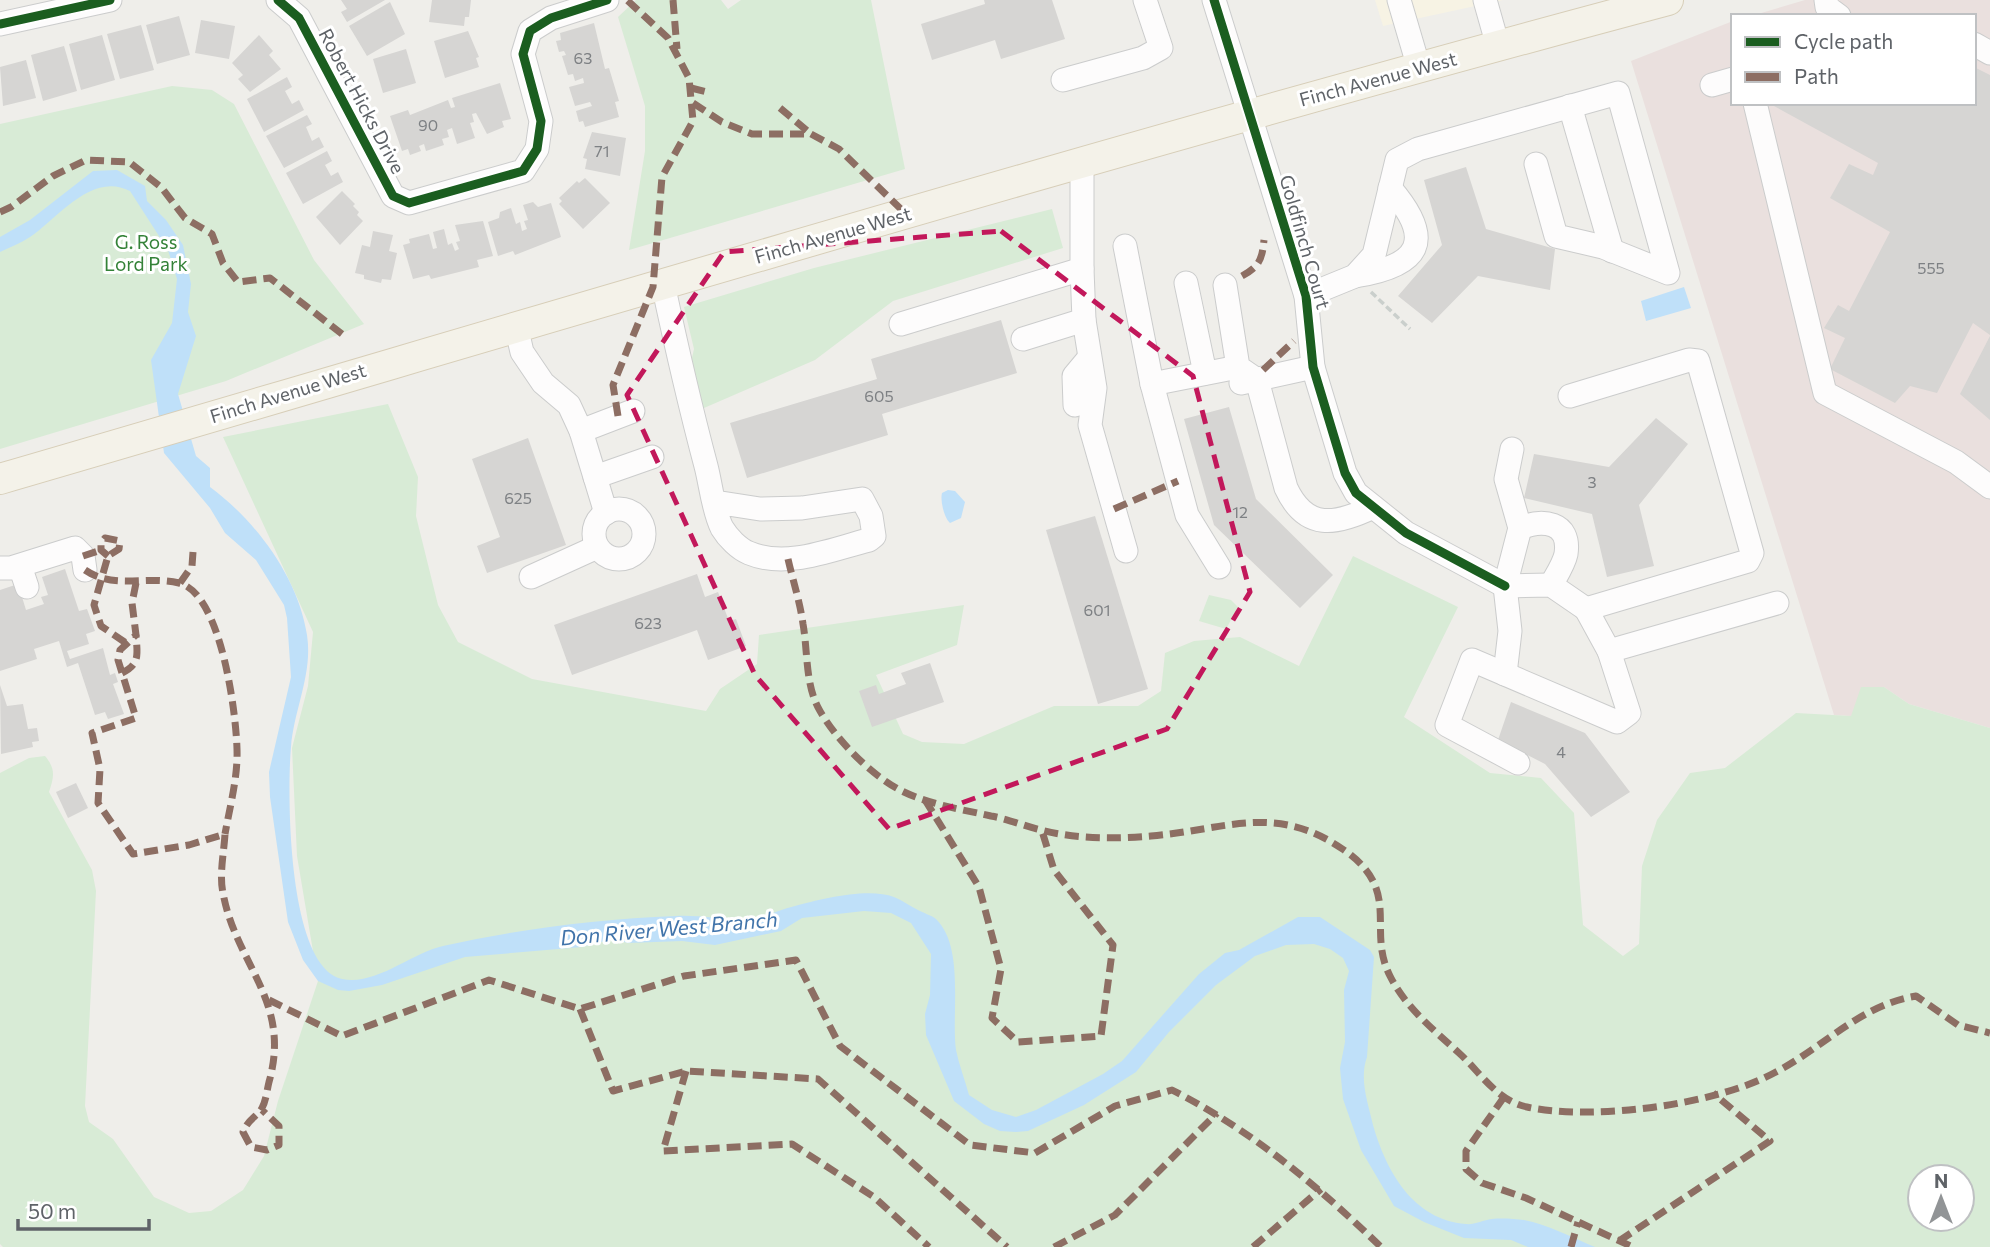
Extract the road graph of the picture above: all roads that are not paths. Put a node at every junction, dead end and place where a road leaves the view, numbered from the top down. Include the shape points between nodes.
1 (110, 0) edge
2 (278, 0) edge
3 (607, 0) edge
4 (1145, 0) edge
5 (1214, 0) edge
6 (1399, 0) edge
7 (1485, 0) edge
8 (1668, 0) edge
9 (1826, 0) edge
10 (73, 5) edge
11 (1837, 14) edge
12 (0, 24) edge
13 (1498, 46) junction
14 (1419, 68) junction
15 (1063, 80) dead end
16 (1755, 105) edge
17 (1570, 106) junction
18 (1249, 114) junction
19 (1082, 163) junction
20 (1536, 164) dead end
21 (1390, 188) junction
22 (1125, 246) dead end
23 (1612, 251) junction
24 (1082, 269) junction
25 (1354, 276) junction
26 (1186, 283) dead end
27 (663, 284) junction
28 (1225, 285) dead end
29 (1306, 296) junction
30 (1084, 320) junction
31 (901, 324) dead end
32 (516, 326) junction
33 (1023, 339) dead end
34 (1089, 358) junction
35 (1313, 368) junction
36 (1223, 375) junction
37 (1257, 380) junction
38 (1152, 384) junction
39 (1570, 396) dead end
40 (1075, 405) dead end
41 (633, 411) dead end
42 (581, 431) junction
43 (1512, 449) dead end
44 (652, 457) dead end
45 (595, 477) junction
46 (0, 480) edge
47 (1990, 487) edge
48 (715, 502) junction
49 (1373, 507) junction
50 (606, 513) junction
51 (1520, 528) junction
52 (597, 547) junction
53 (1126, 551) dead end
54 (1219, 567) dead end
55 (85, 570) dead end
56 (16, 573) edge
57 (531, 577) dead end
58 (1551, 585) junction
59 (1505, 586) junction
60 (1777, 603) dead end
61 (1586, 609) junction
62 (1609, 651) junction
63 (1505, 674) junction
64 (1518, 763) dead end

1 - 10 street
2 - 3 street, Robert Hicks Drive via 299,18 393,196 409,203 523,171 537,149 541,121 523,54 530,31 551,18
4 - 15 street via 1161,48 1143,58
5 - 18 street, Goldfinch Court
6 - 14 street
7 - 13 street
8 - 13 main road, Finch Avenue West
9 - 11 street via 1827,7
10 - 12 street
13 - 14 main road, Finch Avenue West
14 - 18 main road, Finch Avenue West
16 - 47 street via 1825,393 1956,462
17 - 21 street via 1418,149 1397,160
17 - 23 street
17 - 23 street via 1618,93 1668,273
18 - 19 main road, Finch Avenue West
18 - 29 street, Goldfinch Court
19 - 24 street
19 - 27 main road, Finch Avenue West
20 - 23 street via 1556,236
21 - 25 street via 1374,255
21 - 25 street via 1409,210 1416,234 1414,248 1400,265
22 - 38 street
24 - 30 street
24 - 31 street
25 - 29 street
26 - 36 street
27 - 32 main road, Finch Avenue West
27 - 48 street
28 - 36 street
29 - 35 street, Goldfinch Court
30 - 33 street
30 - 34 street
32 - 42 street via 522,352 543,383 569,405
32 - 46 main road, Finch Avenue West
34 - 40 street via 1074,376
34 - 53 street via 1095,388 1090,425
35 - 37 street
35 - 49 street, Goldfinch Court via 1345,473 1356,493
36 - 37 street
36 - 38 street
37 - 49 street via 1294,504 1313,519 1331,522
38 - 54 street via 1188,515
39 - 61 street via 1698,361 1752,553 1748,561
41 - 42 street
42 - 45 street
43 - 51 street via 1506,479
44 - 45 street
45 - 50 street
48 - 48 street via 722,528 731,539 751,554 772,559 788,559 874,536 862,499 760,509
49 - 59 street, Goldfinch Court via 1406,533
50 - 52 street via 596,525
50 - 52 street via 630,512 641,524 643,541 634,555 626,558 610,557
51 - 58 street via 1538,520 1556,526 1565,538 1566,555
51 - 59 street
52 - 57 street
55 - 56 street via 83,556 75,548
58 - 59 street
58 - 61 street
59 - 63 street via 1510,631
60 - 62 street
61 - 62 street
62 - 63 street via 1629,713 1617,722
63 - 64 street via 1472,660 1447,725

